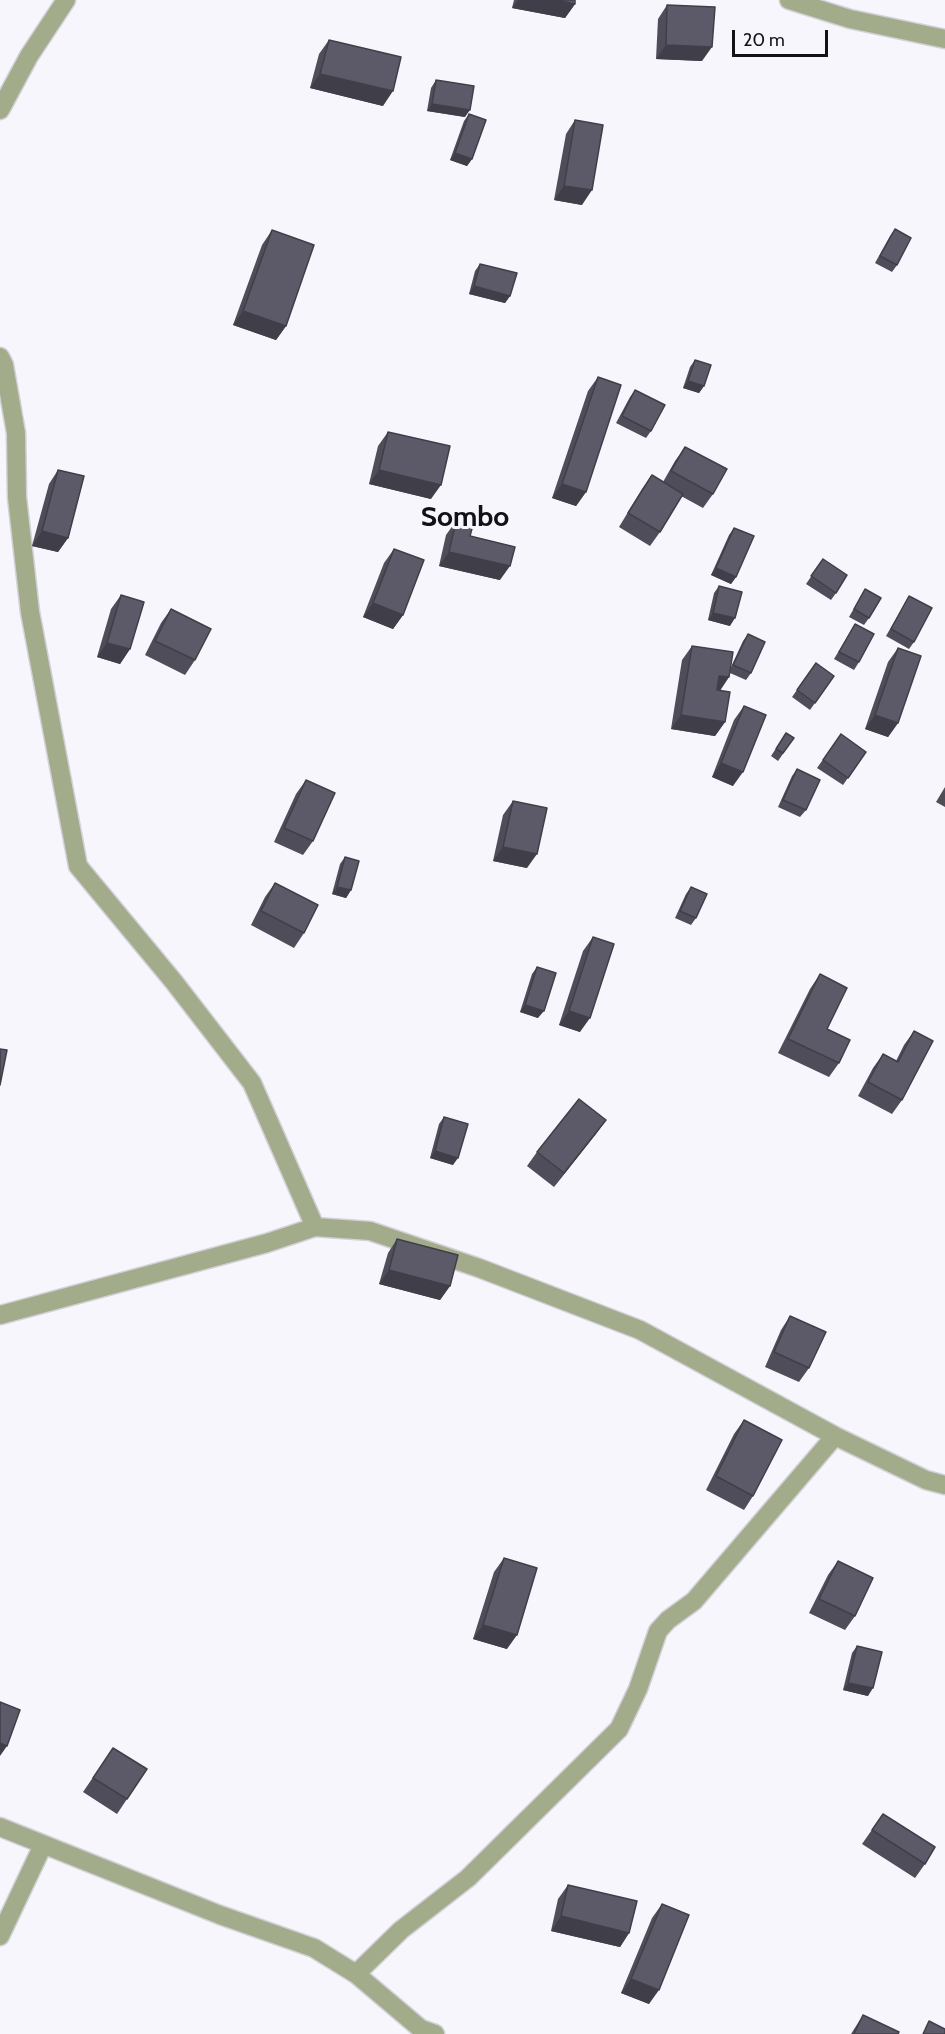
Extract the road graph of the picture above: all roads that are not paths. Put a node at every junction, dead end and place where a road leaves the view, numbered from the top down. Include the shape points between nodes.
1 (66, 0) edge
2 (789, 0) edge
3 (945, 39) edge
4 (0, 110) edge
5 (0, 357) edge
6 (315, 1227) junction
7 (0, 1316) edge
8 (835, 1436) junction
9 (945, 1485) edge
10 (0, 1827) edge
11 (43, 1845) junction
12 (0, 1936) edge
13 (356, 1974) junction
14 (435, 2034) edge

1 - 4 street
2 - 3 street via 850,19
5 - 6 street via 16,433 17,497 30,612 78,866 252,1083
6 - 7 street
6 - 8 street via 370,1231 480,1268 640,1330
8 - 9 street via 926,1480
8 - 13 street via 694,1601 658,1631 619,1729 468,1878 400,1930
10 - 11 street
11 - 12 street
11 - 13 street via 314,1948
13 - 14 street via 421,2029

